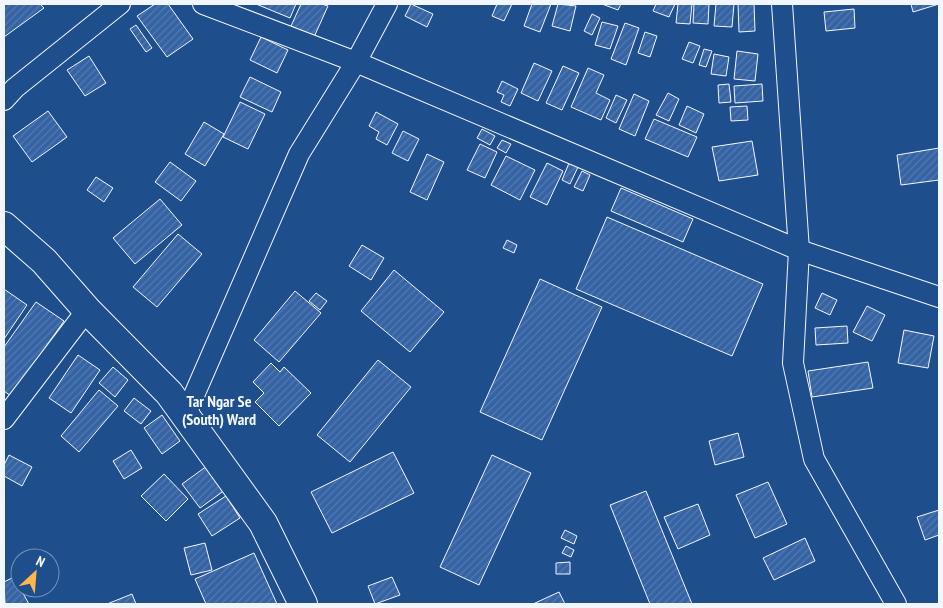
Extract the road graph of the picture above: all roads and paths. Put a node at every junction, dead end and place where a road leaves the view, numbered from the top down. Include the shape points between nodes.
1 (120, 4) edge
2 (203, 4) edge
3 (387, 4) edge
4 (782, 4) edge
5 (356, 62) junction
6 (4, 100) edge
7 (4, 226) edge
8 (800, 250) junction
9 (939, 297) edge
10 (87, 310) junction
11 (185, 416) junction
12 (4, 419) edge
13 (303, 604) edge
14 (896, 604) edge

1 - 6 street
2 - 5 street
3 - 5 street
4 - 8 street
5 - 8 street
5 - 11 street via 299,154
7 - 10 main road via 44,261
8 - 9 street
8 - 14 street via 793,363 814,459
10 - 11 main road via 169,393
10 - 12 street
11 - 13 main road via 263,523

